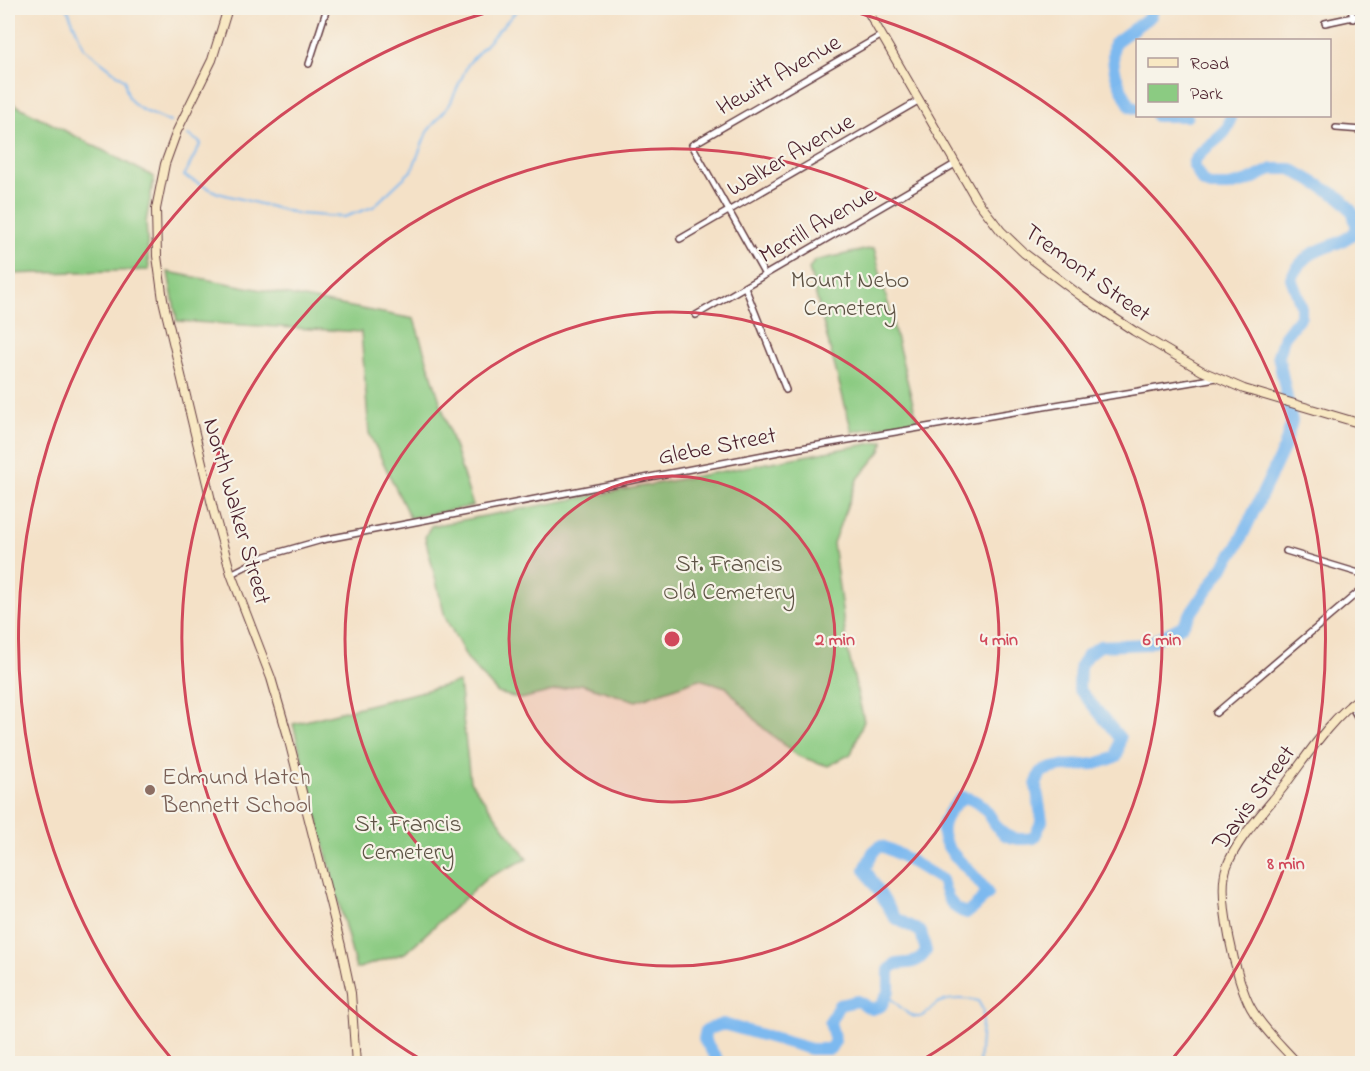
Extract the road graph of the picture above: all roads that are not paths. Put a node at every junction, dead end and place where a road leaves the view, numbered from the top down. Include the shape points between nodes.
1 (228, 8) edge
2 (327, 8) edge
3 (866, 8) edge
4 (1351, 8) edge
5 (1362, 15) edge
6 (1353, 19) junction
7 (1325, 23) dead end
8 (882, 35) junction
9 (309, 64) dead end
10 (918, 101) junction
11 (1336, 128) dead end
12 (1362, 130) edge
13 (955, 164) junction
14 (729, 211) junction
15 (680, 239) dead end
16 (765, 275) junction
17 (746, 287) junction
18 (696, 315) dead end
19 (1217, 378) junction
20 (786, 390) dead end
21 (1362, 424) edge
22 (1286, 551) dead end
23 (231, 574) junction
24 (1362, 574) edge
25 (1362, 589) edge
26 (1362, 696) edge
27 (1350, 705) junction
28 (1216, 713) dead end
29 (1362, 725) edge
30 (356, 1064) edge
31 (1298, 1064) edge

1 - 23 main road, North Walker Street via 208,69 169,152 155,231 164,300
2 - 9 street
3 - 8 main road, Tremont Street
4 - 6 street
5 - 6 street
6 - 7 street
8 - 10 main road, Tremont Street
8 - 14 street, Hewitt Avenue via 692,145
10 - 13 main road, Tremont Street
10 - 14 street, Walker Avenue
11 - 12 street
13 - 16 street, Merrill Avenue
13 - 19 main road, Tremont Street via 990,218 1024,254 1134,332
14 - 15 street, Walker Avenue
14 - 16 street
16 - 17 street, Merrill Avenue
17 - 18 street, Merrill Avenue
17 - 20 street
19 - 21 main road, Tremont Street
19 - 23 street, Glebe Street via 795,449 322,540 266,555
22 - 24 street
23 - 30 main road, North Walker Street via 290,742 348,977
25 - 28 street
26 - 27 main road, Davis Street
27 - 29 street
27 - 31 main road, Davis Street via 1327,729 1237,848 1224,876 1222,894 1238,976 1246,997 1262,1023

